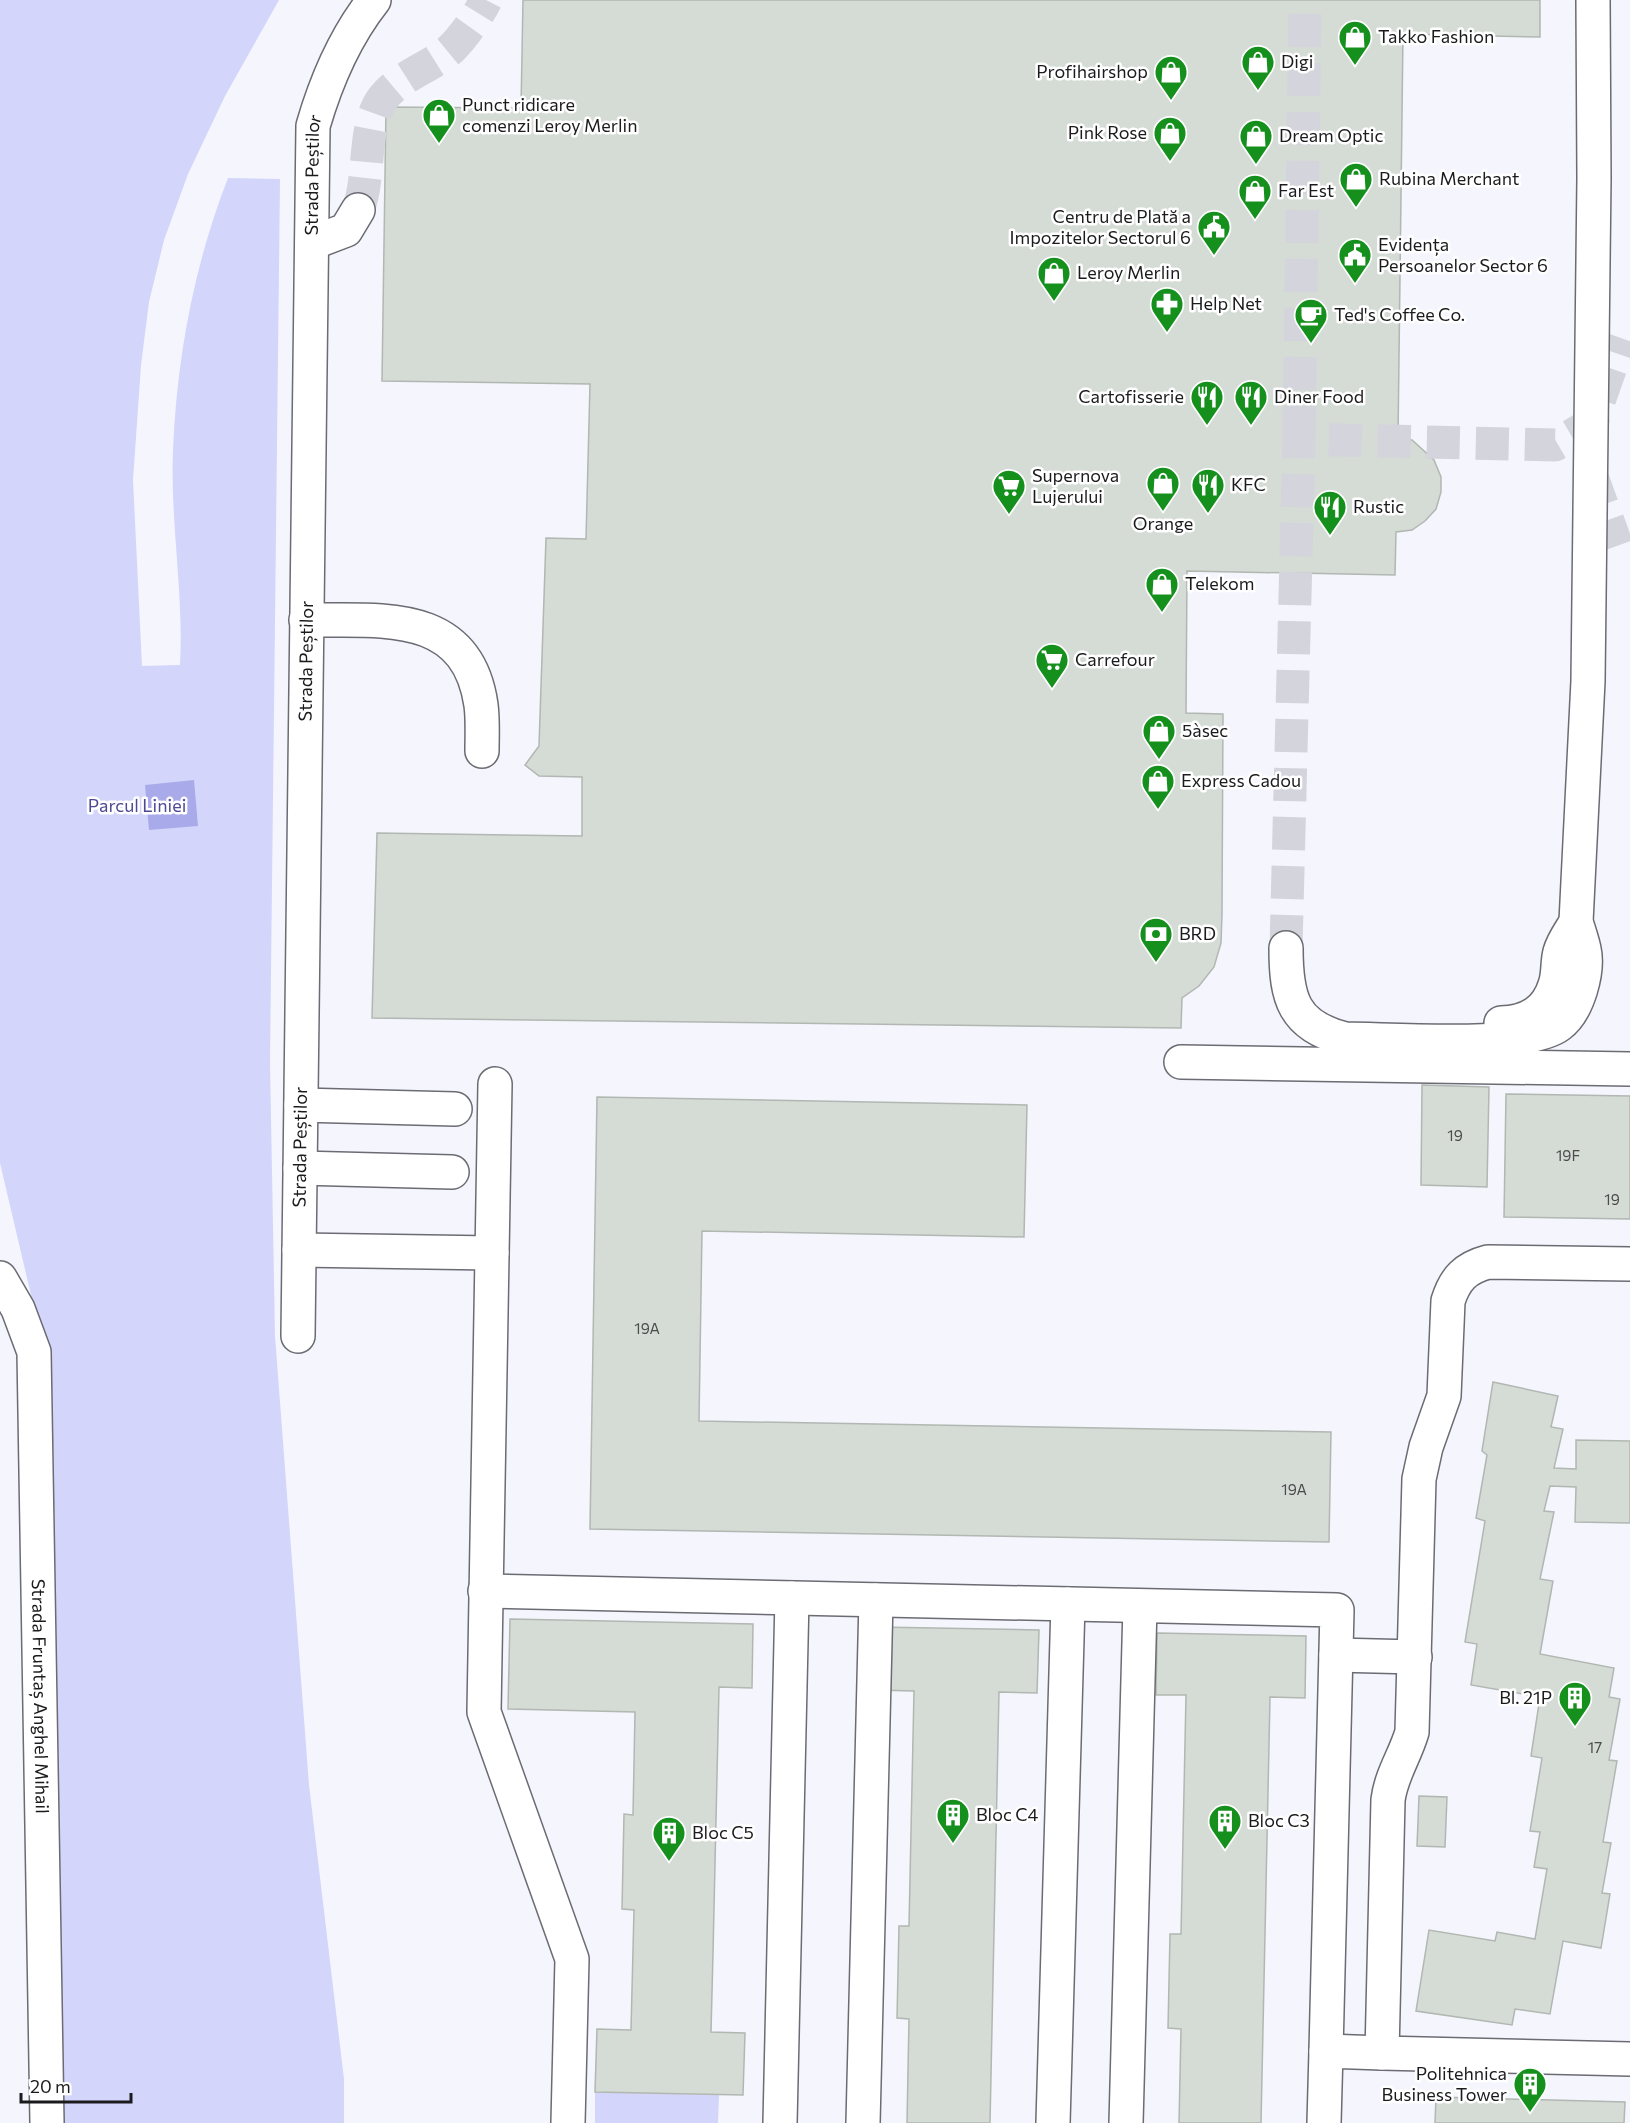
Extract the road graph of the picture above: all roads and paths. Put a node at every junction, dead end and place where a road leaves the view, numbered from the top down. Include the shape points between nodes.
1 (374, 0) edge
2 (1593, 0) edge
3 (357, 210) tunnel mouth
4 (312, 243) junction
5 (306, 620) junction
6 (482, 751) dead end
7 (1286, 963) tunnel mouth
8 (1181, 1062) dead end
9 (1630, 1069) edge
10 (495, 1084) dead end
11 (301, 1104) junction
12 (454, 1109) dead end
13 (300, 1168) junction
14 (452, 1172) dead end
15 (299, 1250) junction
16 (492, 1253) junction
17 (1630, 1264) edge
18 (0, 1278) edge
19 (298, 1336) dead end
20 (485, 1591) junction
21 (792, 1598) junction
22 (876, 1600) junction
23 (1068, 1604) junction
24 (1140, 1606) junction
25 (1336, 1655) junction
26 (1414, 1656) junction
27 (1326, 2051) junction
28 (1382, 2053) junction
29 (1630, 2059) edge
30 (47, 2123) edge
31 (568, 2123) edge
32 (780, 2123) edge
33 (863, 2123) edge
34 (1053, 2123) edge
35 (1126, 2123) edge
36 (1324, 2123) edge

1 - 4 street, Strada Peștilor via 342,48 325,83 313,126
2 - 7 street via 1582,981 1572,1011 1560,1025 1526,1038 1345,1039 1325,1034 1292,1004
3 - 4 street via 346,230
4 - 5 street, Strada Peștilor
5 - 6 street via 392,621 439,633 457,648 473,677 481,704
5 - 11 street, Strada Peștilor
8 - 9 street
10 - 16 street
11 - 12 street
11 - 13 street, Strada Peștilor
13 - 14 street
13 - 15 street, Strada Peștilor
15 - 16 street
15 - 19 street, Strada Peștilor
16 - 20 street
17 - 26 street via 1488,1262 1466,1270 1452,1288 1448,1301 1444,1396 1419,1479
18 - 30 street, Strada Fruntaș Anghel Mihail via 18,1309 34,1352
20 - 21 street
20 - 31 street via 484,1712 572,1959
21 - 22 street
21 - 32 street
22 - 23 street
22 - 33 street
23 - 24 street
23 - 34 street
24 - 25 street via 1337,1610
24 - 35 street
25 - 26 street
25 - 27 street
26 - 28 street via 1412,1732 1394,1772 1388,1800
27 - 28 street
27 - 36 street
28 - 29 street

